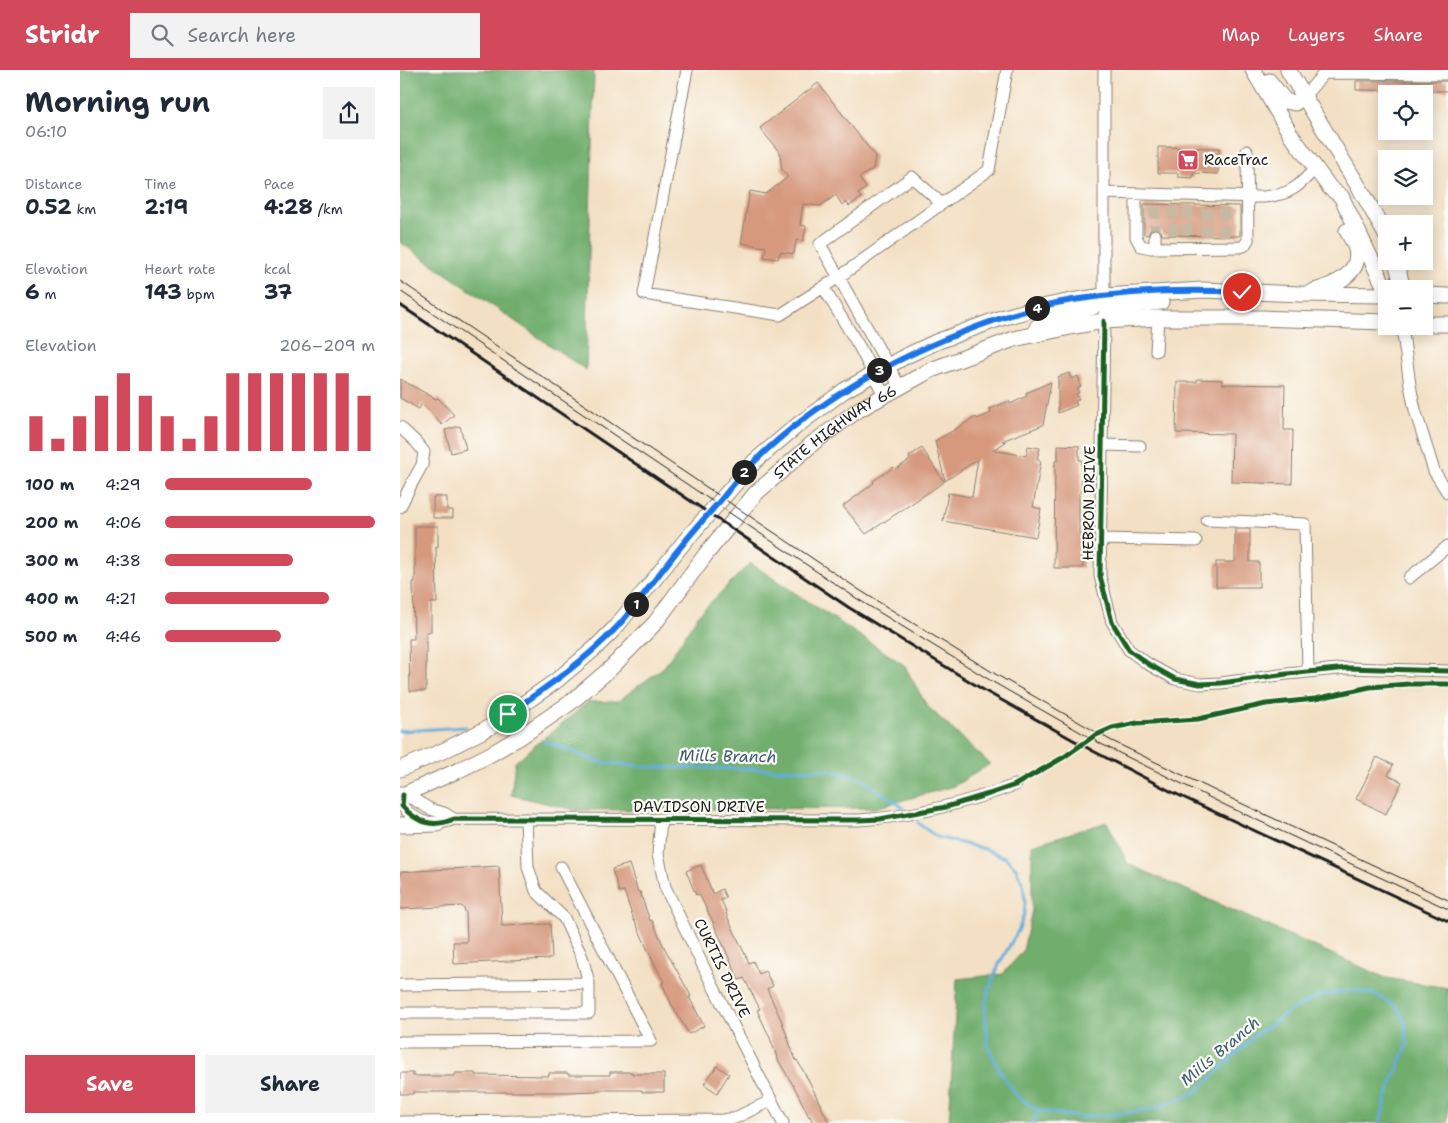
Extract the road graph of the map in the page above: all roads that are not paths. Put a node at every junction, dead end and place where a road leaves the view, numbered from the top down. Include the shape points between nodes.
1 (687, 70) edge
2 (1007, 70) edge
3 (1104, 70) edge
4 (1253, 70) edge
5 (1260, 70) edge
6 (1288, 70) edge
7 (1327, 71) edge
8 (1448, 74) edge
9 (1304, 95) junction
10 (1247, 151) dead end
11 (1316, 166) junction
12 (1330, 188) junction
13 (1104, 193) junction
14 (1136, 194) junction
15 (1248, 197) junction
16 (942, 204) junction
17 (1378, 221) edge
18 (1155, 235) tunnel mouth
19 (1173, 235) tunnel mouth
20 (1187, 235) tunnel mouth
21 (1155, 248) junction
22 (1172, 248) junction
23 (1187, 248) junction
24 (839, 277) junction
25 (1381, 280) edge
26 (823, 286) junction
27 (1203, 290) junction
28 (1301, 294) junction
29 (1378, 295) edge
30 (1433, 295) edge
31 (1104, 296) junction
32 (1448, 296) edge
33 (1158, 318) junction
34 (1104, 322) junction
35 (1378, 322) edge
36 (1433, 324) edge
37 (1448, 324) edge
38 (1403, 335) edge
39 (1017, 338) junction
40 (1156, 350) dead end
41 (888, 366) junction
42 (872, 374) junction
43 (900, 387) junction
44 (884, 395) junction
45 (400, 427) edge
46 (1102, 445) junction
47 (1140, 446) dead end
48 (1448, 493) edge
49 (400, 507) edge
50 (1207, 520) dead end
51 (1101, 539) junction
52 (1196, 541) dead end
53 (1448, 546) edge
54 (1409, 578) dead end
55 (1448, 671) edge
56 (1308, 672) junction
57 (400, 769) edge
58 (1015, 785) dead end
59 (401, 794) edge
60 (454, 819) junction
61 (526, 819) junction
62 (661, 819) junction
63 (437, 824) junction
64 (400, 825) edge
65 (561, 867) dead end
66 (589, 983) junction
67 (400, 985) edge
68 (400, 1013) edge
69 (400, 1042) edge
70 (772, 1100) junction
71 (400, 1122) edge
72 (783, 1123) edge

1 - 26 street via 644,294 780,315
2 - 16 street via 989,170
3 - 13 street
4 - 11 main road via 1292,135
5 - 9 main road via 1286,101 1295,102
6 - 9 main road
7 - 8 street
7 - 9 street
9 - 17 main road
10 - 15 street
11 - 12 main road
11 - 15 street via 1304,181 1287,192 1278,196
12 - 25 main road via 1341,196
12 - 28 main road via 1333,202 1356,247 1357,258 1352,271 1339,281
13 - 14 street
13 - 31 street
14 - 15 street via 1155,200 1224,201
14 - 21 street via 1136,236 1141,246
15 - 23 street via 1248,240 1244,246 1206,242
16 - 24 street
16 - 24 street via 912,178 820,244
18 - 21 street
19 - 22 street
20 - 23 street
21 - 22 street
22 - 23 street
24 - 26 street
24 - 41 street
26 - 42 street
27 - 28 main road, STATE HIGHWAY 66
27 - 31 main road, STATE HIGHWAY 66
27 - 34 main road via 1175,301 1117,307 1106,312
28 - 29 main road, STATE HIGHWAY 66
30 - 32 main road
31 - 39 main road via 1092,307 1043,323
31 - 41 main road, STATE HIGHWAY 66 via 1054,304 1001,318 936,342
33 - 34 main road, STATE HIGHWAY 66
33 - 35 main road, STATE HIGHWAY 66
33 - 40 street
34 - 39 main road, STATE HIGHWAY 66
34 - 46 street, HEBRON DRIVE
36 - 37 main road
38 - 48 street via 1415,410 1434,470
39 - 43 main road, STATE HIGHWAY 66 via 931,370
41 - 42 main road, STATE HIGHWAY 66
41 - 43 street
42 - 44 street
42 - 57 main road, STATE HIGHWAY 66 via 799,424 755,461 615,628 556,681 490,727
43 - 44 main road, STATE HIGHWAY 66
44 - 59 main road, STATE HIGHWAY 66 via 812,443 755,494 655,623 611,668 570,703 489,755
45 - 49 street via 424,452 422,465
46 - 47 street
46 - 51 street, HEBRON DRIVE
50 - 56 street via 1304,524
51 - 52 street
51 - 56 street, HEBRON DRIVE via 1100,576 1112,622 1129,650 1154,668 1175,680 1200,684
53 - 54 street
55 - 56 street, HEBRON DRIVE via 1348,668
58 - 62 street, DAVIDSON DRIVE via 946,807 880,819
59 - 60 street, DAVIDSON DRIVE
59 - 63 street via 402,806 408,813 419,821
60 - 61 street, DAVIDSON DRIVE
60 - 63 street, DAVIDSON DRIVE
61 - 62 street, DAVIDSON DRIVE
61 - 66 street via 528,867 536,891 564,918 582,957
62 - 70 street, CURTIS DRIVE via 658,854 665,887
63 - 64 main road
65 - 69 street via 651,1041
66 - 67 street
66 - 68 street via 590,1013
70 - 71 street via 735,1118 723,1120
70 - 72 street, CURTIS DRIVE

